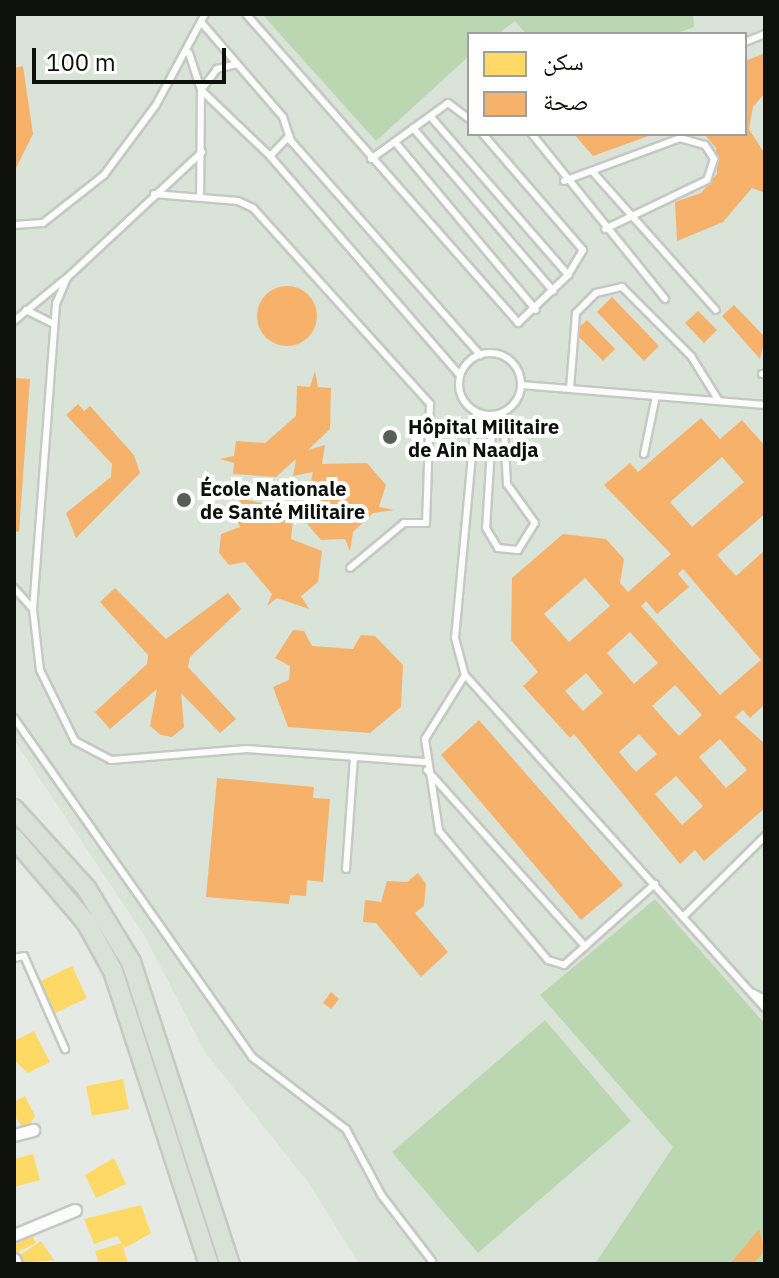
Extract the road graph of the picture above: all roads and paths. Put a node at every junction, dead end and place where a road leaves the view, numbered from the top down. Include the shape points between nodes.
1 (205, 14) edge
2 (246, 14) edge
3 (201, 22) junction
4 (189, 52) junction
5 (237, 64) junction
6 (201, 90) junction
7 (430, 116) junction
8 (467, 117) edge
9 (413, 128) junction
10 (289, 136) junction
11 (485, 136) edge
12 (531, 136) edge
13 (395, 142) junction
14 (202, 152) junction
15 (270, 156) junction
16 (371, 159) junction
17 (592, 171) junction
18 (564, 181) junction
19 (153, 194) junction
20 (200, 196) junction
21 (629, 217) junction
22 (14, 225) edge
23 (605, 229) junction
24 (568, 275) junction
25 (67, 278) junction
26 (553, 291) junction
27 (665, 299) dead end
28 (26, 310) junction
29 (536, 310) junction
30 (716, 310) dead end
31 (14, 321) edge
32 (52, 323) junction
33 (480, 355) junction
34 (460, 375) junction
35 (521, 385) junction
36 (570, 389) junction
37 (656, 396) junction
38 (719, 401) junction
39 (765, 405) edge
40 (476, 412) junction
41 (503, 413) junction
42 (493, 415) junction
43 (644, 454) dead end
44 (507, 484) junction
45 (489, 493) junction
46 (350, 568) dead end
47 (14, 588) edge
48 (33, 609) junction
49 (465, 675) junction
50 (14, 718) edge
51 (354, 757) junction
52 (426, 766) junction
53 (14, 809) edge
54 (765, 836) edge
55 (14, 838) edge
56 (346, 869) dead end
57 (655, 884) junction
58 (683, 917) junction
59 (585, 946) junction
60 (14, 958) edge
61 (750, 992) junction
62 (765, 999) edge
63 (765, 1008) edge
64 (65, 1049) dead end
65 (33, 1130) dead end
66 (14, 1135) edge
67 (75, 1210) dead end
68 (14, 1235) edge
69 (432, 1261) dead end
70 (209, 1264) edge
71 (230, 1264) edge

1 - 3 lane
2 - 16 lane
3 - 4 lane
3 - 5 lane
4 - 6 lane
4 - 22 lane via 84,197 43,223
5 - 6 lane via 217,69
5 - 10 lane via 283,117
6 - 14 lane
6 - 15 lane via 252,147
7 - 8 lane via 452,102
7 - 9 lane
7 - 24 lane
9 - 13 lane
9 - 26 lane
10 - 15 lane
10 - 33 lane
11 - 24 lane via 579,243 583,257
12 - 18 lane
13 - 16 lane
13 - 29 lane
14 - 19 lane
14 - 20 lane
15 - 34 lane
16 - 29 lane via 510,319 522,322
17 - 18 lane
17 - 21 lane
17 - 21 lane via 680,138 705,145 714,159 707,180
18 - 23 lane
19 - 20 lane
19 - 25 lane
20 - 46 lane via 253,208 430,404 426,523 404,523
21 - 23 lane
21 - 30 lane
23 - 27 lane
24 - 26 lane
25 - 28 lane
25 - 32 lane
26 - 29 lane
28 - 31 lane
28 - 32 lane
32 - 48 lane
33 - 34 lane
33 - 35 lane via 510,360
34 - 40 lane via 460,393
35 - 36 lane
35 - 41 lane
36 - 37 lane
36 - 38 lane via 576,313 596,293 622,287 691,356
37 - 38 lane
37 - 43 lane
38 - 39 lane
40 - 42 lane
40 - 49 lane via 455,638
41 - 42 lane
41 - 44 lane
42 - 45 lane
44 - 45 lane
44 - 45 lane via 535,523 518,550 490,539
47 - 48 lane
48 - 51 lane via 40,670 60,719 93,754 111,760 247,749
49 - 52 lane via 432,725
49 - 57 lane
50 - 69 lane via 252,1057 346,1129 382,1196
51 - 52 lane
51 - 56 lane
52 - 59 lane
52 - 59 lane via 439,831 548,960 564,965
53 - 71 highway via 86,888 131,962
54 - 58 lane
55 - 70 highway via 86,922 113,971
57 - 58 lane
57 - 59 lane
58 - 61 lane
60 - 64 lane via 24,956
61 - 62 lane
61 - 63 lane
65 - 66 street
67 - 68 street

